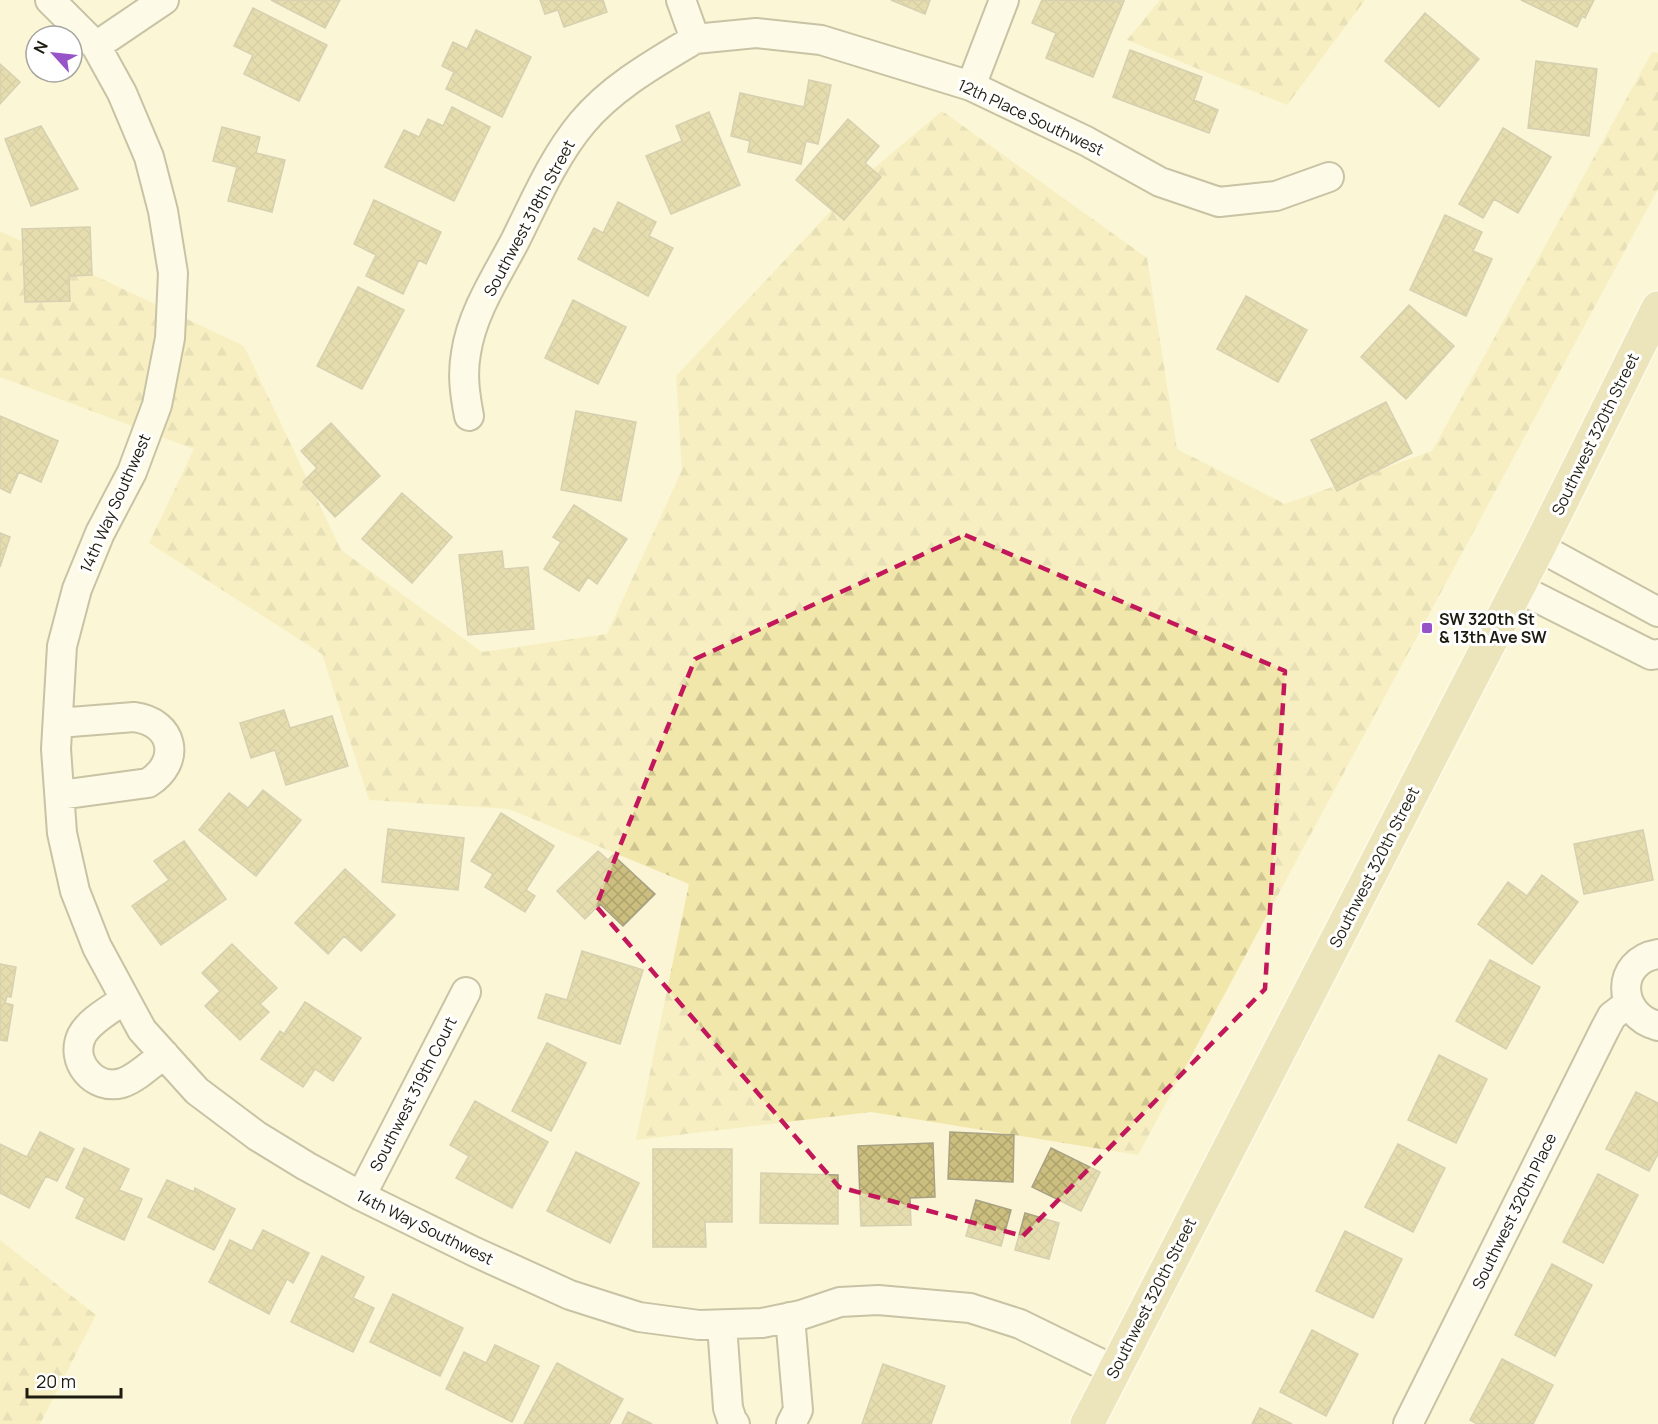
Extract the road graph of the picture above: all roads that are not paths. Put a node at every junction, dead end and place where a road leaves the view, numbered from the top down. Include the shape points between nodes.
1 (50, 0) edge
2 (164, 0) edge
3 (681, 0) edge
4 (1004, 0) edge
5 (695, 39) junction
6 (96, 46) junction
7 (971, 86) junction
8 (1329, 177) dead end
9 (1658, 308) edge
10 (469, 416) dead end
11 (1539, 547) junction
12 (1518, 588) junction
13 (1658, 612) edge
14 (1658, 654) edge
15 (58, 723) junction
16 (60, 795) junction
17 (1658, 954) edge
18 (466, 992) dead end
19 (125, 999) junction
20 (1628, 1004) junction
21 (1658, 1026) edge
22 (164, 1054) junction
23 (361, 1196) junction
24 (790, 1317) junction
25 (722, 1325) junction
26 (1114, 1370) junction
27 (735, 1424) edge
28 (791, 1424) edge
29 (1087, 1424) edge
30 (1408, 1424) edge

1 - 6 street, 14th Way Southwest
2 - 6 street
3 - 5 street
4 - 7 street
5 - 7 street, 12th Place Southwest via 756,33 820,40
5 - 10 street, Southwest 318th Street via 609,96 582,122 559,154 477,314 466,353 464,384
6 - 15 street, 14th Way Southwest via 122,93 149,158 163,211 173,273 170,338 157,405 132,472 100,533 77,589 62,646
7 - 8 street, 12th Place Southwest via 1086,141 1160,182 1219,202 1276,196
9 - 11 main road, Southwest 320th Street
11 - 12 main road, Southwest 320th Street
11 - 13 street
12 - 14 street via 1651,655
12 - 26 main road, Southwest 320th Street
15 - 16 street, 14th Way Southwest
15 - 16 street via 146,718 165,733 169,750 166,767 148,783
16 - 19 street, 14th Way Southwest via 62,833 75,891 97,947
17 - 20 street via 1633,968 1626,992
18 - 23 street, Southwest 319th Court
19 - 22 street, 14th Way Southwest via 142,1030
19 - 22 street via 82,1035 79,1058 84,1069 102,1083 125,1082
20 - 21 street via 1645,1023
20 - 30 street, Southwest 320th Place via 1612,1016 1605,1029
22 - 23 street, 14th Way Southwest via 197,1091 257,1136
23 - 25 street, 14th Way Southwest via 570,1295 639,1317
24 - 25 street, 14th Way Southwest
24 - 26 street, 14th Way Southwest via 840,1302 878,1300 970,1308 1020,1324
24 - 28 street via 798,1410
25 - 27 street via 728,1408
26 - 29 main road, Southwest 320th Street

